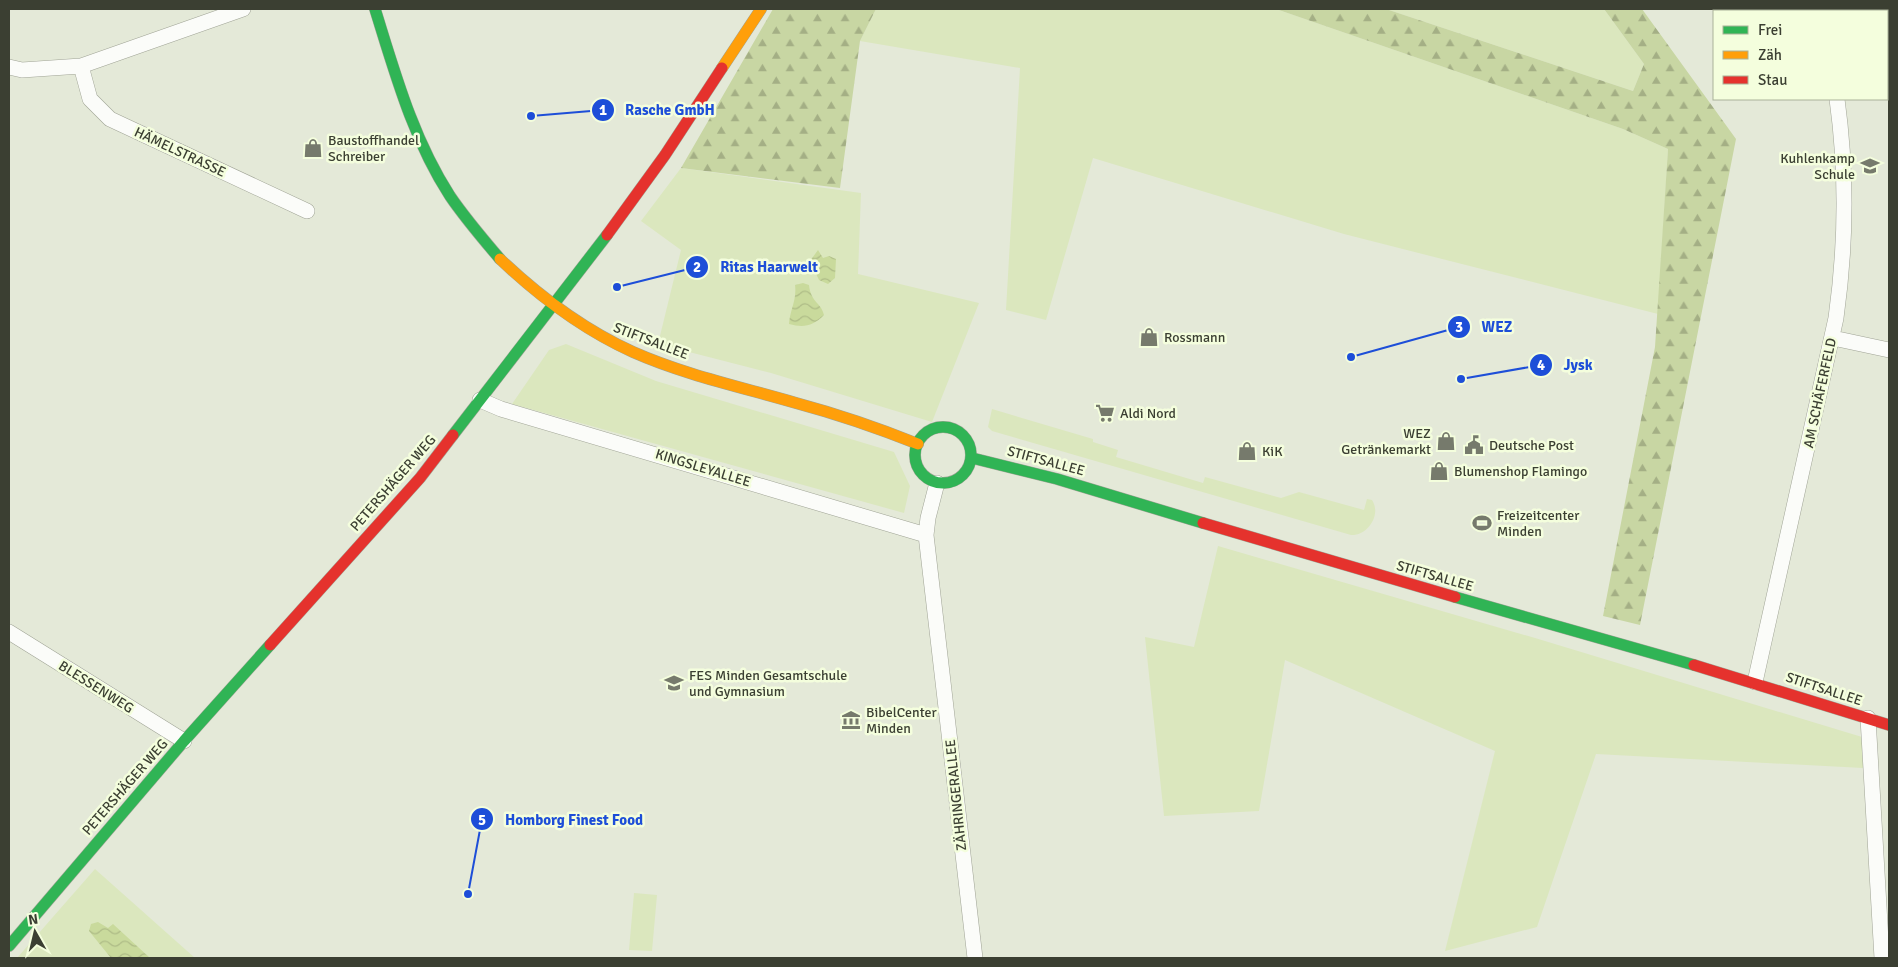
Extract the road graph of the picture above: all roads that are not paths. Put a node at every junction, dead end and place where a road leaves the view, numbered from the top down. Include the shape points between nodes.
1 (243, 9) edge
2 (375, 9) edge
3 (761, 9) edge
4 (81, 66) junction
5 (9, 67) edge
6 (1837, 100) edge
7 (307, 211) dead end
8 (552, 306) junction
9 (1833, 338) junction
10 (1889, 350) edge
11 (480, 400) junction
12 (918, 444) junction
13 (972, 458) junction
14 (937, 483) junction
15 (926, 535) junction
16 (9, 632) edge
17 (1755, 682) junction
18 (1868, 718) junction
19 (1889, 725) edge
20 (184, 741) junction
21 (9, 946) edge
22 (975, 958) edge
23 (1882, 958) edge

1 - 4 street
2 - 8 main road, STIFTSALLEE via 399,85 429,159 462,213 489,248
3 - 8 main road, PETERSHÄGER WEG via 659,163
4 - 5 street via 22,70
4 - 7 street, HÄMELSTRASSE via 90,99 110,119
6 - 9 street, AM SCHÄFERFELD via 1844,234
8 - 11 main road, PETERSHÄGER WEG
8 - 12 main road, STIFTSALLEE via 606,340 671,367 896,434
9 - 10 street
9 - 17 street, AM SCHÄFERFELD
11 - 15 street, KINGSLEYALLEE via 501,409
11 - 20 main road, PETERSHÄGER WEG via 420,478
12 - 13 main road via 922,437 936,428 953,429 968,440
12 - 14 main road via 918,468
13 - 14 main road via 968,470 960,478 949,483
13 - 17 main road, STIFTSALLEE via 1057,479 1385,577
14 - 15 street, ZÄHRINGERALLEE
15 - 22 street, ZÄHRINGERALLEE
16 - 20 street, BLESSENWEG
17 - 18 main road, STIFTSALLEE
18 - 19 main road, STIFTSALLEE
18 - 23 street
20 - 21 main road, PETERSHÄGER WEG

